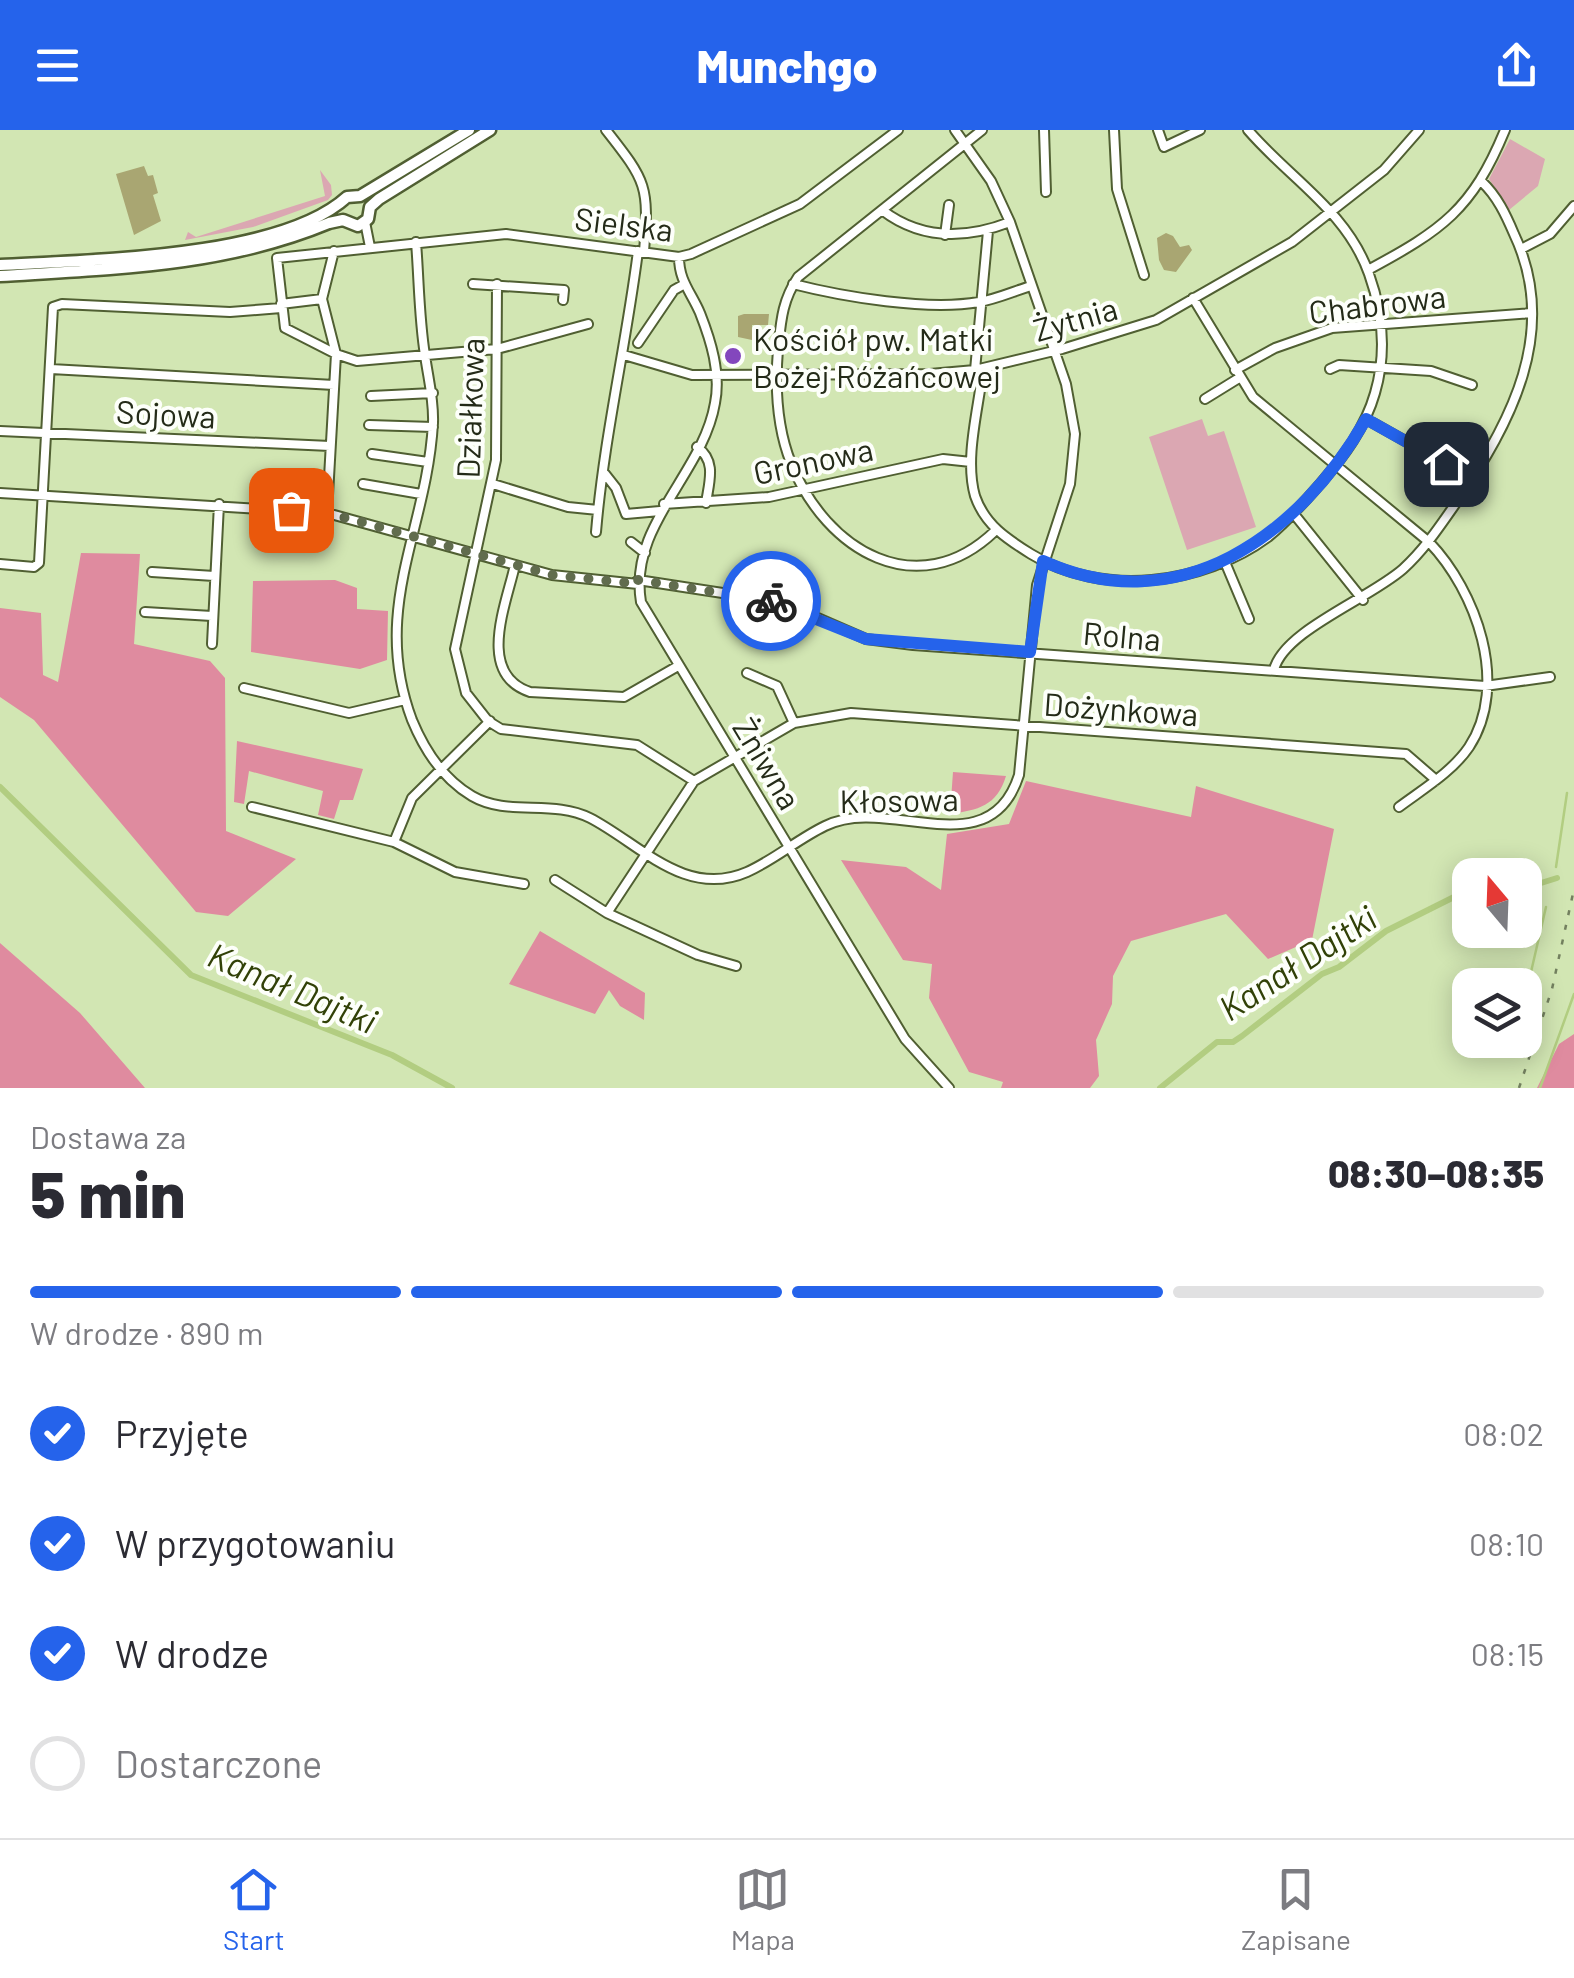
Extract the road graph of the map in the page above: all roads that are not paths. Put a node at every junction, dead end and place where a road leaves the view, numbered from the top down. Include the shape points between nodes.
1 (469, 130) edge
2 (490, 130) edge
3 (606, 130) edge
4 (898, 130) edge
5 (955, 130) edge
6 (982, 130) edge
7 (1044, 130) edge
8 (1114, 130) edge
9 (1158, 130) edge
10 (1200, 130) edge
11 (1248, 130) edge
12 (1419, 130) edge
13 (1505, 130) edge
14 (965, 144) junction
15 (1482, 182) junction
16 (1046, 192) dead end
17 (360, 196) junction
18 (949, 205) dead end
19 (1574, 206) edge
20 (340, 207) junction
21 (370, 207) junction
22 (882, 210) junction
23 (1332, 212) junction
24 (342, 220) junction
25 (1010, 222) junction
26 (361, 224) junction
27 (988, 231) junction
28 (945, 235) junction
29 (416, 242) junction
30 (370, 246) junction
31 (1521, 249) junction
32 (641, 251) junction
33 (334, 252) junction
34 (679, 256) junction
35 (0, 265) edge
36 (1368, 270) junction
37 (1144, 275) dead end
38 (0, 276) edge
39 (473, 284) dead end
40 (496, 284) junction
41 (682, 284) junction
42 (793, 284) junction
43 (1031, 286) junction
44 (1194, 298) junction
45 (322, 299) junction
46 (564, 300) dead end
47 (982, 302) junction
48 (281, 306) junction
49 (1532, 313) junction
50 (1381, 323) junction
51 (588, 324) dead end
52 (638, 344) dead end
53 (498, 349) junction
54 (1054, 351) junction
55 (336, 354) junction
56 (624, 355) junction
57 (425, 356) junction
58 (1380, 368) junction
59 (51, 369) junction
60 (979, 369) junction
61 (1330, 369) dead end
62 (717, 374) junction
63 (776, 374) junction
64 (1237, 374) junction
65 (334, 385) junction
66 (1472, 385) dead end
67 (432, 393) junction
68 (372, 396) dead end
69 (1205, 399) dead end
70 (1366, 419) junction
71 (369, 426) dead end
72 (433, 427) junction
73 (0, 431) edge
74 (46, 432) junction
75 (330, 446) junction
76 (698, 447) junction
77 (372, 454) dead end
78 (428, 462) junction
79 (970, 462) junction
80 (1336, 466) junction
81 (605, 474) junction
82 (1473, 478) junction
83 (363, 484) dead end
84 (493, 484) junction
85 (804, 490) junction
86 (0, 493) edge
87 (421, 494) junction
88 (43, 496) junction
89 (706, 503) junction
90 (219, 504) junction
91 (662, 508) junction
92 (598, 510) junction
93 (327, 513) junction
94 (1294, 514) junction
95 (996, 530) junction
96 (596, 532) dead end
97 (411, 536) junction
98 (631, 542) dead end
99 (1428, 542) junction
100 (644, 553) junction
101 (475, 555) junction
102 (1043, 561) junction
103 (1226, 562) junction
104 (0, 564) edge
105 (514, 565) junction
106 (152, 572) dead end
107 (214, 576) junction
108 (638, 582) junction
109 (1363, 600) junction
110 (144, 612) dead end
111 (212, 616) junction
112 (1249, 619) dead end
113 (212, 644) dead end
114 (1030, 652) junction
115 (678, 666) junction
116 (1274, 670) junction
117 (747, 672) dead end
118 (1550, 677) dead end
119 (1485, 686) junction
120 (244, 688) dead end
121 (405, 700) junction
122 (490, 721) junction
123 (794, 723) junction
124 (1024, 726) junction
125 (735, 754) junction
126 (442, 770) junction
127 (1436, 780) junction
128 (694, 781) junction
129 (1399, 806) dead end
130 (252, 807) dead end
131 (394, 842) junction
132 (790, 846) junction
133 (644, 854) junction
134 (554, 880) dead end
135 (524, 884) dead end
136 (608, 913) junction
137 (736, 966) dead end
138 (949, 1088) edge

1 - 17 main road
2 - 21 main road
3 - 32 street via 647,193
4 - 34 street, Sielska via 782,215
5 - 14 street, Kłosowa
6 - 14 street
7 - 16 street
8 - 37 street via 1117,190
9 - 10 street via 1164,146
11 - 23 street
12 - 23 street, Żytnia via 1384,170
13 - 15 street
14 - 22 street
14 - 25 street, Kłosowa
15 - 31 street
15 - 36 street via 1437,230
17 - 20 main road
17 - 21 main road
18 - 28 street
19 - 31 street via 1550,234
20 - 24 main road
20 - 35 main road via 190,252
21 - 26 main road
22 - 28 street
22 - 42 street
23 - 36 street
23 - 44 street, Żytnia
24 - 26 main road
24 - 38 main road via 189,263
25 - 27 street
25 - 43 street, Kłosowa
26 - 30 street
27 - 28 street
27 - 47 street
29 - 30 street, Sielska
29 - 32 street, Sielska via 506,234
29 - 57 street, Kłosowa
30 - 33 street, Sielska
31 - 49 street
32 - 34 street, Sielska
32 - 56 street
33 - 45 street
33 - 48 street, Sielska via 277,258
34 - 41 street
36 - 50 street
39 - 40 street
40 - 46 street via 564,290
40 - 53 street, Działkowa
41 - 52 street
41 - 62 street via 699,310
42 - 47 street via 864,298
42 - 63 street via 783,300
43 - 47 street
43 - 54 street, Kłosowa
44 - 54 street, Żytnia via 1156,320
44 - 64 street
45 - 48 street
45 - 55 street
47 - 60 street
48 - 55 street via 290,334
48 - 59 street via 230,312 62,304 53,308
49 - 50 street, Chabrowa
49 - 82 street via 1520,391
50 - 58 street
50 - 64 street, Chabrowa via 1318,331
51 - 53 street
53 - 57 street
53 - 84 street, Działkowa
54 - 60 street, Żytnia
54 - 102 street, Kłosowa via 1072,410 1074,454
55 - 57 street via 370,362
55 - 65 street
56 - 62 street, Żytnia via 692,375
56 - 81 street
57 - 67 street, Kłosowa
58 - 61 street
58 - 66 street via 1431,371
58 - 70 street
59 - 65 street
59 - 74 street
60 - 63 street, Żytnia
60 - 79 street
62 - 63 street, Żytnia
62 - 76 street via 710,422
63 - 85 street via 786,449
64 - 69 street, Chabrowa
64 - 80 street via 1252,397
65 - 75 street
67 - 68 street
67 - 72 street, Kłosowa
70 - 80 street
70 - 82 street
71 - 72 street
72 - 78 street, Kłosowa
73 - 74 street, Sojowa
74 - 75 street, Sojowa
74 - 88 street
75 - 93 street
76 - 89 street via 711,463
76 - 91 street
77 - 78 street
78 - 87 street, Kłosowa
79 - 85 street, Gronowa via 922,462
79 - 95 street via 976,499
80 - 94 street
80 - 99 street
81 - 91 street, Gronowa via 626,514
81 - 92 street
82 - 99 street
83 - 87 street
84 - 92 street
84 - 101 street, Działkowa
85 - 89 street, Gronowa
85 - 95 street via 846,538 888,564 946,564
86 - 88 street, Rolna
87 - 97 street, Kłosowa
88 - 90 street, Rolna
88 - 104 street via 40,562
89 - 91 street, Gronowa
90 - 93 street, Rolna
90 - 107 street
91 - 100 street
92 - 96 street
93 - 97 street, Rolna
94 - 103 street
94 - 109 street
95 - 102 street
97 - 101 street, Rolna
97 - 121 street, Kłosowa via 394,635
98 - 100 street
99 - 109 street
99 - 119 street via 1474,611
100 - 108 street
101 - 105 street, Rolna
101 - 122 street, Działkowa via 456,664 466,693
102 - 103 street via 1124,580 1178,576
102 - 114 street, Kłosowa
103 - 112 street
105 - 108 street, Rolna via 569,578
105 - 115 street via 497,647 515,686 624,697
106 - 107 street
107 - 111 street
108 - 114 street, Rolna via 780,602 866,639
108 - 115 street, Żniwna via 650,623
109 - 116 street via 1298,636
110 - 111 street
111 - 113 street
114 - 116 street, Rolna
114 - 124 street, Kłosowa
115 - 125 street, Żniwna
116 - 119 street, Rolna
117 - 123 street via 777,686
118 - 119 street, Rolna
119 - 127 street via 1474,738
120 - 121 street via 349,713
121 - 126 street, Kłosowa
122 - 126 street
122 - 128 street via 534,735 638,745
123 - 124 street, Dożynkowa via 851,713
123 - 125 street, Dożynkowa
124 - 127 street, Dożynkowa via 1406,754
124 - 132 street, Kłosowa via 1008,802 984,818 954,824 846,818
125 - 128 street, Dożynkowa
125 - 132 street, Żniwna
126 - 131 street via 412,798
126 - 133 street, Kłosowa via 474,797 512,808 573,812
127 - 129 street
128 - 133 street, Dożynkowa
130 - 131 street
131 - 135 street via 455,872
132 - 133 street, Kłosowa via 748,872 709,879
132 - 138 street, Żniwna via 905,1039
133 - 136 street, Dożynkowa
134 - 136 street
136 - 137 street

